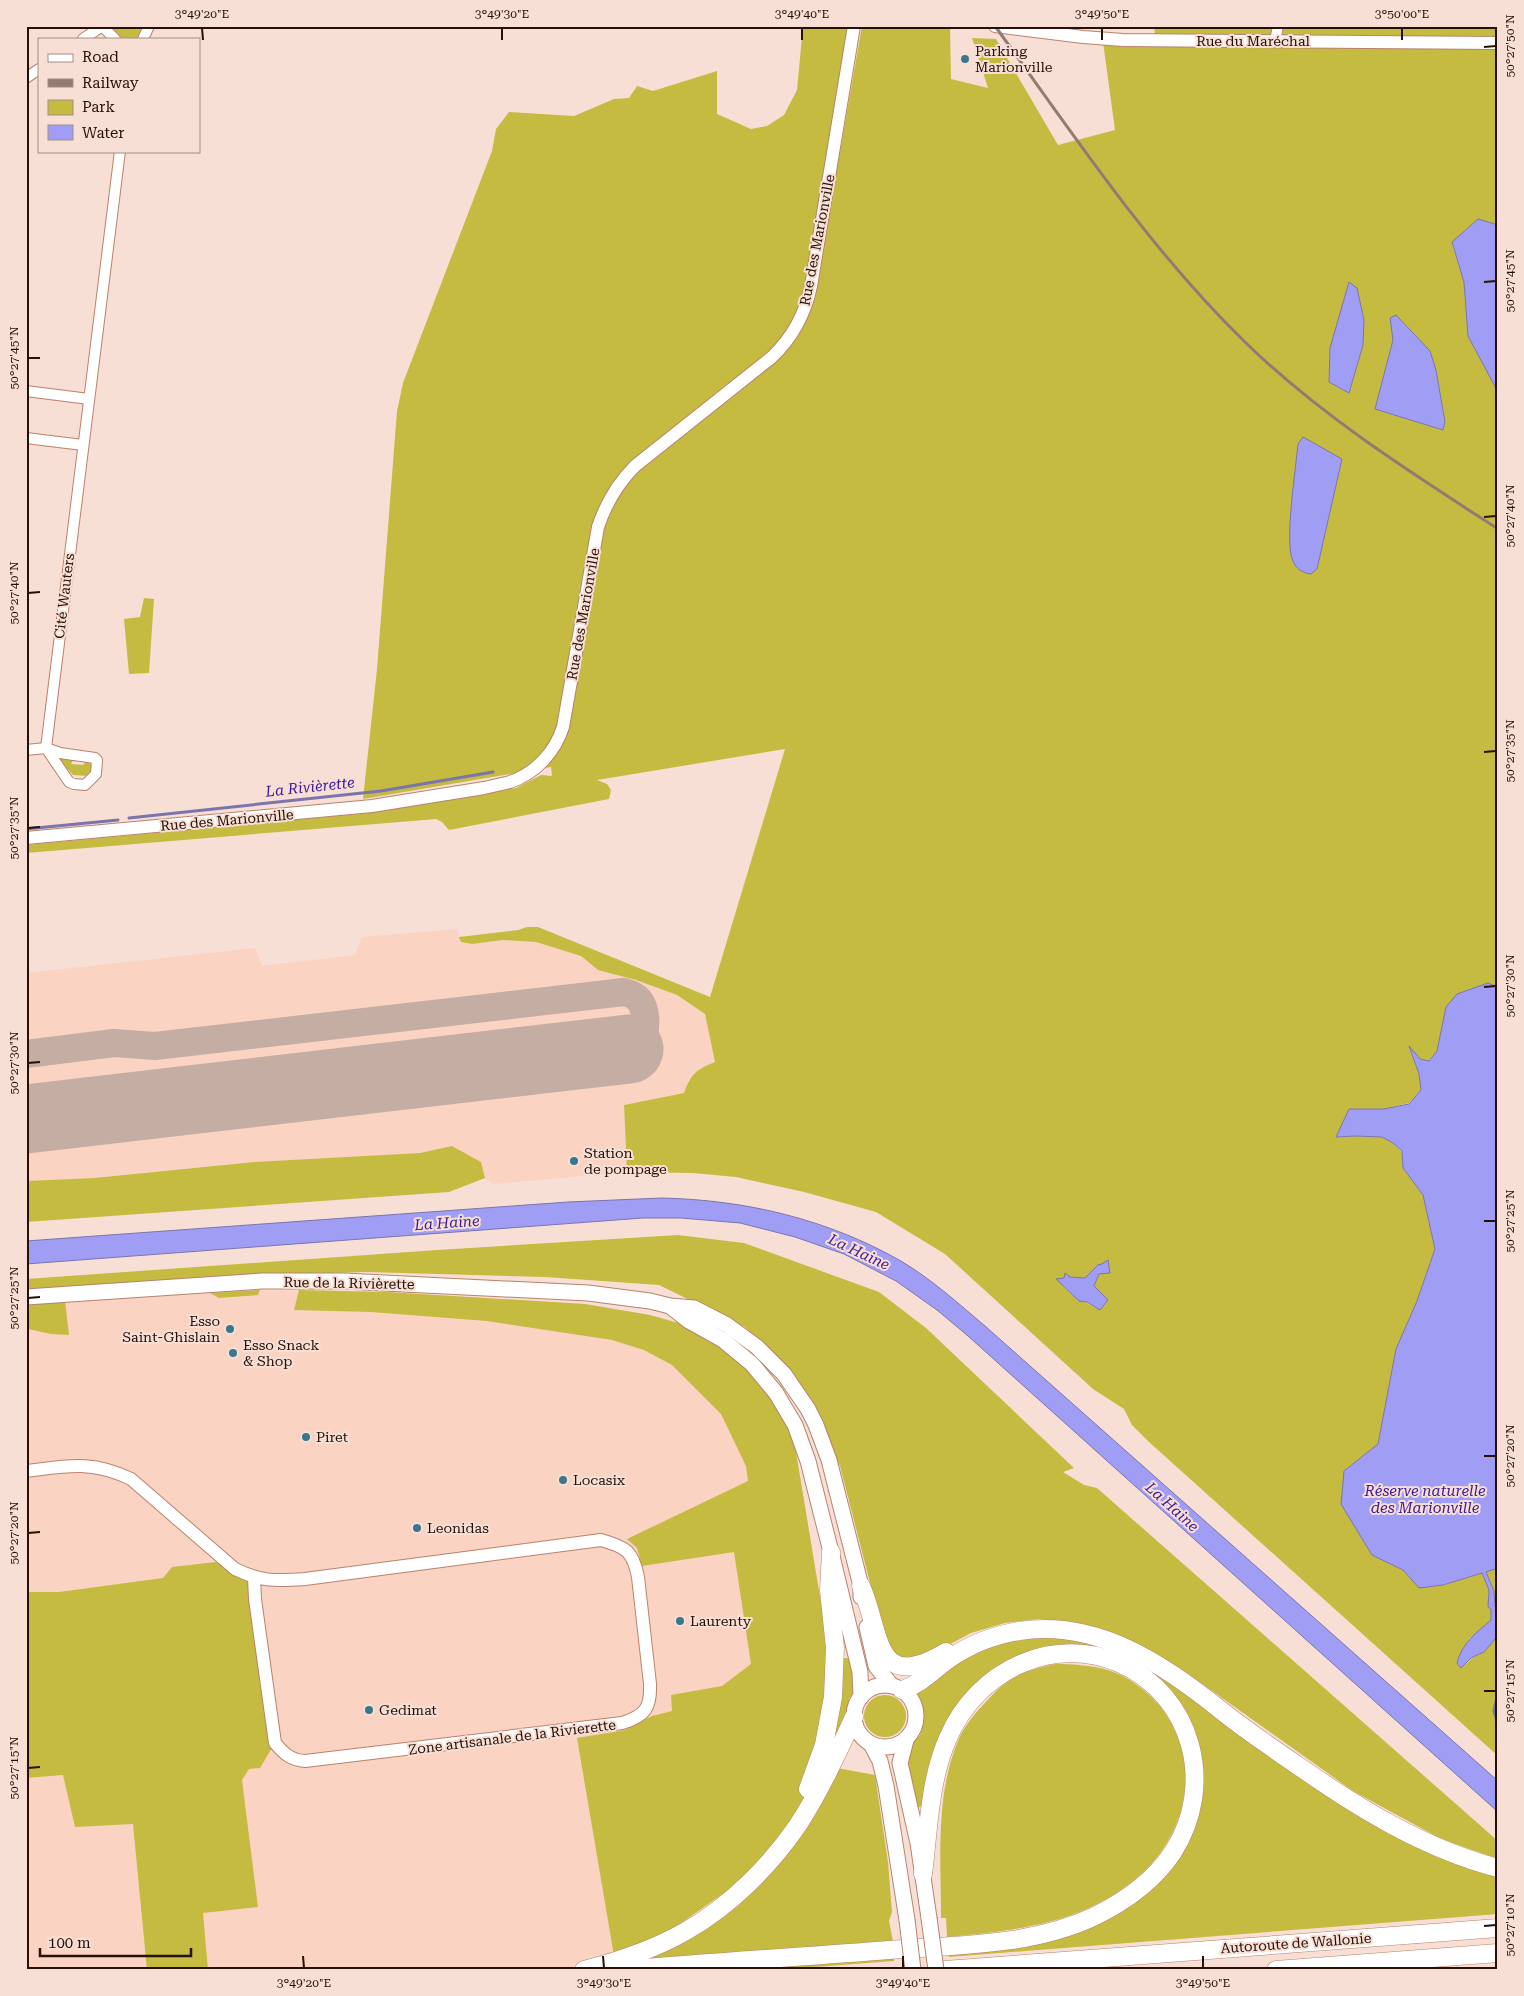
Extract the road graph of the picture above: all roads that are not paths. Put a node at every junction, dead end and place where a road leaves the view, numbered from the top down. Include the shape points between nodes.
1 (102, 26) edge
2 (149, 26) edge
3 (854, 26) edge
4 (995, 26) edge
5 (1278, 26) edge
6 (1010, 27) edge
7 (85, 38) edge
8 (114, 38) edge
9 (143, 38) edge
10 (1275, 41) junction
11 (1498, 43) edge
12 (38, 70) edge
13 (26, 78) edge
14 (120, 152) edge
15 (26, 391) edge
16 (89, 399) junction
17 (26, 438) edge
18 (83, 444) junction
19 (46, 748) junction
20 (26, 750) edge
21 (26, 838) edge
22 (26, 1297) edge
23 (670, 1306) junction
24 (26, 1470) edge
25 (831, 1552) junction
26 (254, 1578) junction
27 (861, 1586) junction
28 (981, 1643) junction
29 (896, 1688) junction
30 (861, 1696) junction
31 (854, 1717) junction
32 (906, 1740) junction
33 (871, 1744) junction
34 (775, 1854) junction
35 (1498, 1868) edge
36 (924, 1874) junction
37 (1498, 1928) edge
38 (1498, 1953) edge
39 (1441, 1958) junction
40 (584, 1970) edge
41 (625, 1970) edge
42 (913, 1970) edge
43 (936, 1970) edge
44 (945, 1970) edge
45 (1276, 1970) edge
46 (1421, 1970) edge

1 - 7 street
1 - 8 street
2 - 9 street
3 - 21 street, Rue des Marionville via 811,286 802,316 789,339 772,357 635,466 611,496 598,527 563,727 553,748 539,765 523,777 504,783 397,802
4 - 6 street, Rue du Maréchal
5 - 10 street
6 - 10 street, Rue du Maréchal via 1123,40
10 - 11 street, Rue du Maréchal
12 - 13 street
14 - 16 street, Cité Wauters
15 - 16 street
16 - 18 street, Cité Wauters
17 - 18 street
18 - 19 street, Cité Wauters
19 - 19 street via 95,758 96,774 85,785 69,782
19 - 20 street
22 - 23 main road, Rue de la Rivièrette via 262,1282 344,1281 580,1293 619,1296
23 - 25 main road via 738,1351 776,1393 795,1425 806,1453
23 - 27 main road, Rue de la Rivièrette via 694,1308 727,1325 757,1347 795,1388 816,1425 829,1460
24 - 26 street, Zone artisanale de la Rivierette via 93,1466 131,1479 234,1569
25 - 30 main road via 860,1672
25 - 34 highway via 829,1590 835,1672 829,1722 807,1790
26 - 26 street, Zone artisanale de la Rivierette via 279,1581 306,1579 601,1540 620,1545 631,1554 636,1565 650,1684 649,1706 622,1723 345,1757 294,1760 275,1743
27 - 28 highway via 881,1648 895,1664 918,1666 946,1651
27 - 29 main road, Rue de la Rivièrette via 861,1600 876,1666
28 - 29 highway via 951,1658 921,1682
28 - 35 highway via 1017,1632 1055,1629 1093,1636 1128,1648 1177,1676 1361,1808 1426,1842
29 - 30 main road via 876,1686
29 - 32 main road via 912,1701 916,1716 913,1730
30 - 31 main road
31 - 33 main road via 857,1730
31 - 34 highway via 807,1810
32 - 33 main road via 889,1747
32 - 36 main road via 900,1763
33 - 42 main road, bridge via 880,1761 886,1786
34 - 40 highway via 745,1886 697,1925 634,1954
36 - 41 highway via 932,1793 942,1751 971,1701 1004,1672 1054,1654 1105,1658 1135,1672 1170,1702 1181,1720 1192,1751 1195,1778 1194,1799 1183,1832 1166,1861 1144,1885 1092,1917 1042,1934 992,1942
36 - 43 main road, bridge
37 - 44 highway, Autoroute de Wallonie
38 - 39 highway, Autoroute de Wallonie
39 - 45 highway, Autoroute de Wallonie
39 - 46 highway

